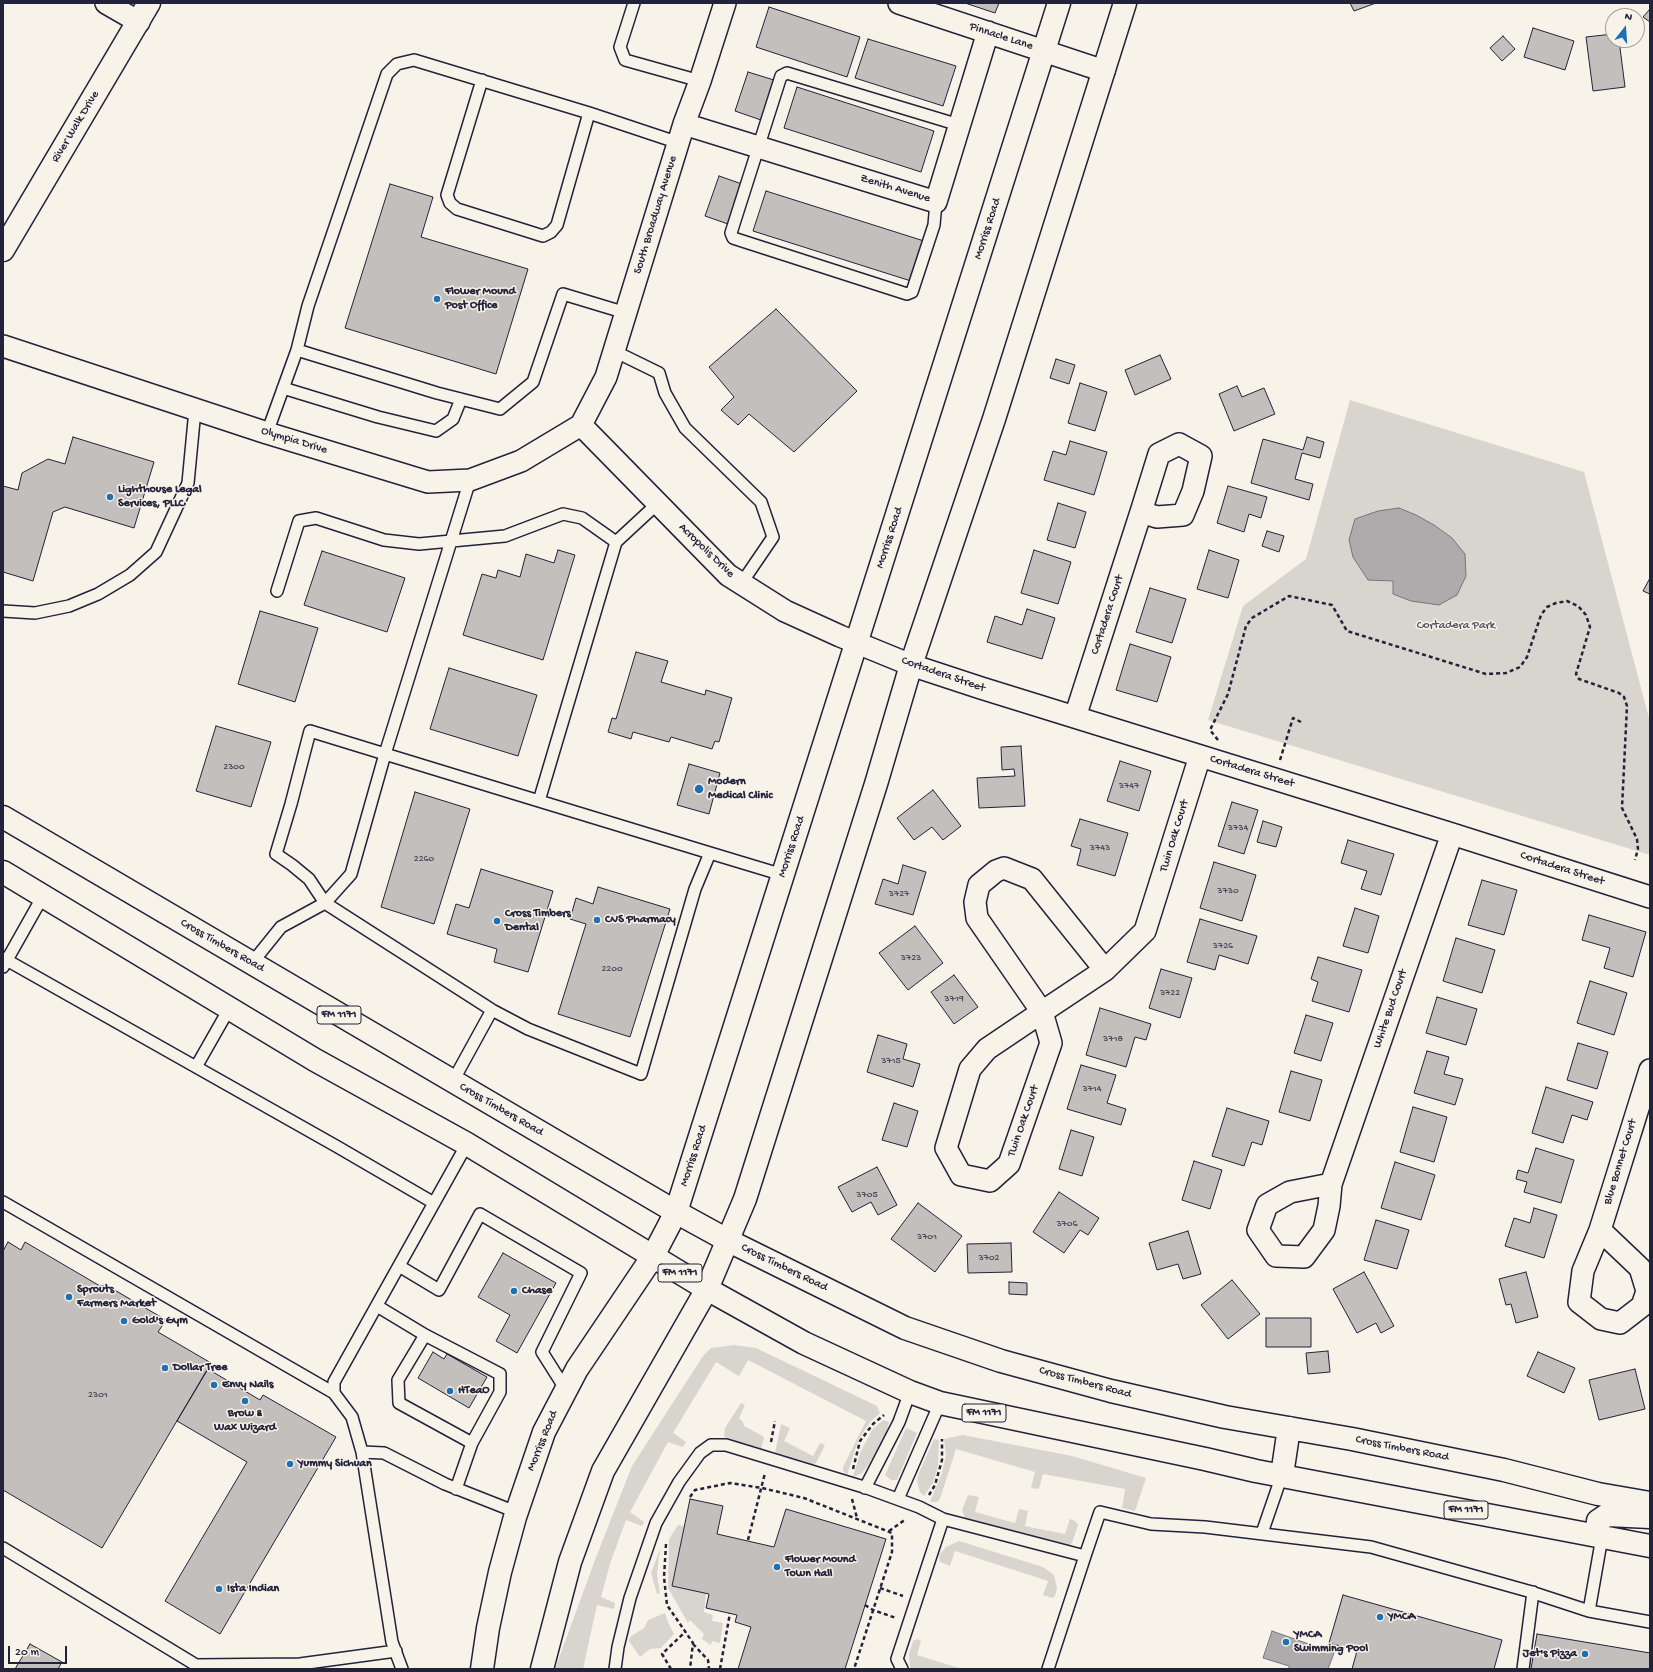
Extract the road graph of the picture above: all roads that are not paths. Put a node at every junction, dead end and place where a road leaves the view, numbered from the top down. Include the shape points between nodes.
1 (106, 3) edge
2 (634, 3) edge
3 (725, 3) edge
4 (899, 3) edge
5 (1059, 3) edge
6 (1126, 3) edge
7 (144, 12) edge
8 (988, 32) junction
9 (1044, 50) junction
10 (1104, 71) junction
11 (482, 80) junction
12 (700, 81) junction
13 (589, 113) junction
14 (959, 125) junction
15 (681, 133) junction
16 (758, 147) junction
17 (936, 202) junction
18 (3, 250) edge
19 (626, 313) junction
20 (3, 346) edge
21 (298, 350) junction
22 (614, 351) junction
23 (283, 388) junction
24 (461, 400) junction
25 (195, 410) junction
26 (581, 425) junction
27 (267, 433) junction
28 (470, 480) junction
29 (657, 504) junction
30 (1141, 512) dead end
31 (451, 540) junction
32 (616, 542) junction
33 (741, 584) junction
34 (277, 591) dead end
35 (3, 612) edge
36 (856, 643) junction
37 (911, 665) junction
38 (1075, 717) junction
39 (385, 754) junction
40 (1200, 756) junction
41 (539, 801) junction
42 (3, 818) edge
43 (1452, 834) junction
44 (710, 854) junction
45 (3, 872) edge
46 (783, 875) junction
47 (43, 896) junction
48 (1650, 897) edge
49 (325, 903) junction
50 (4, 962) edge
51 (252, 964) junction
52 (1105, 970) junction
53 (229, 1009) junction
54 (492, 1010) junction
55 (1042, 1012) junction
56 (196, 1067) junction
57 (1650, 1070) edge
58 (453, 1081) junction
59 (467, 1144) junction
60 (1331, 1184) dead end
61 (3, 1202) edge
62 (434, 1203) junction
63 (676, 1212) junction
64 (1600, 1230) dead end
65 (727, 1240) junction
66 (653, 1256) junction
67 (400, 1266) junction
68 (707, 1289) junction
69 (377, 1306) junction
70 (425, 1335) junction
71 (566, 1390) junction
72 (910, 1392) junction
73 (334, 1394) junction
74 (940, 1403) junction
75 (1289, 1428) junction
76 (472, 1443) junction
77 (362, 1452) junction
78 (1282, 1476) junction
79 (865, 1488) junction
80 (456, 1489) junction
81 (898, 1499) junction
82 (1650, 1503) edge
83 (516, 1512) junction
84 (1650, 1517) edge
85 (943, 1519) junction
86 (1262, 1533) junction
87 (1602, 1537) junction
88 (1650, 1546) edge
89 (3, 1548) edge
90 (1085, 1556) junction
91 (1533, 1592) junction
92 (1590, 1611) junction
93 (1650, 1622) edge
94 (396, 1651) junction
95 (402, 1669) edge
96 (482, 1669) edge
97 (542, 1669) edge
98 (615, 1669) edge
99 (902, 1669) edge
100 (1048, 1669) edge
101 (1523, 1669) edge

1 - 7 street
2 - 12 lane via 620,47 625,60
3 - 12 street, South Broadway Avenue
4 - 8 street, Pinnacle Lane
5 - 9 main road, Morriss Road
6 - 10 main road
7 - 18 main road, River Walk Drive
8 - 9 street, Pinnacle Lane
8 - 14 street, Zenith Avenue
9 - 10 street, Pinnacle Lane
9 - 36 main road, Morriss Road
10 - 37 main road via 994,419
11 - 13 lane
11 - 13 lane via 447,195 450,203 458,209 543,236 557,225
11 - 21 lane via 414,60 397,64 387,74 308,306
12 - 15 street, South Broadway Avenue
13 - 15 lane
14 - 16 lane via 787,73 781,76
14 - 17 street, Zenith Avenue
15 - 16 street, Zenith Avenue
15 - 19 street, South Broadway Avenue
16 - 17 street, Zenith Avenue
16 - 17 lane via 730,233 733,238 907,294 912,292 934,225
19 - 22 street, South Broadway Avenue
19 - 24 lane via 564,294 533,382 500,409
20 - 25 street, Olympia Drive
21 - 23 lane
21 - 24 lane
22 - 26 street, South Broadway Avenue via 606,377
22 - 33 lane via 659,373 665,393 686,428 761,502 773,537
23 - 24 lane via 378,417 436,431 453,419
23 - 27 lane
25 - 27 street, Olympia Drive
25 - 35 lane via 188,484 156,552 130,575 98,594 69,606 35,613
26 - 28 street, Olympia Drive via 521,461
26 - 29 street, Acropolis Drive
27 - 28 street, Olympia Drive via 428,482
28 - 31 lane
29 - 32 lane
29 - 33 street, Acropolis Drive via 728,575
30 - 38 street, Cortadera Court
31 - 32 lane via 505,536 563,514 582,518
31 - 34 lane via 420,544 384,540 316,518 299,521
31 - 39 lane
32 - 41 lane
33 - 36 street, Acropolis Drive via 785,611
36 - 37 street, Cortadera Street
36 - 46 main road, Morriss Road
37 - 38 street, Cortadera Street
37 - 65 main road via 745,1198
38 - 40 street, Cortadera Street
39 - 41 lane
39 - 49 lane via 351,874
39 - 49 lane via 310,731 276,854 309,879
40 - 43 street, Cortadera Street
40 - 52 street, Twin Oak Court via 1145,931
41 - 44 lane
42 - 51 main road, Cross Timbers Road / FM 1171
43 - 48 street, Cortadera Street
43 - 60 street, White Bud Court
44 - 46 lane
44 - 54 lane via 695,889 641,1074 528,1029
45 - 47 main road, FM 1171
46 - 63 main road, Morriss Road
47 - 50 lane
47 - 53 main road, FM 1171
49 - 51 lane via 281,927
49 - 54 lane
50 - 56 lane
51 - 58 main road, Cross Timbers Road / FM 1171
52 - 55 street, Twin Oak Court
52 - 55 street, Twin Oak Court via 1032,879 1004,868 996,870 979,885 975,902 977,918
53 - 56 lane
53 - 59 main road, FM 1171
54 - 58 lane
55 - 55 street, Twin Oak Court via 986,1048 970,1069 946,1148 961,1174 990,1181 1009,1164 1051,1043
56 - 62 lane
57 - 64 street, Blue Bonnet Court
58 - 63 main road, Cross Timbers Road / FM 1171
59 - 62 lane
59 - 66 main road, FM 1171
61 - 73 lane
62 - 67 lane
63 - 65 main road, Cross Timbers Road / FM 1171
63 - 66 main road, Morriss Road
65 - 68 main road
65 - 75 main road, Cross Timbers Road / FM 1171 via 905,1328 1001,1360 1111,1391
66 - 68 main road, FM 1171
66 - 71 main road, Morriss Road via 577,1369
67 - 69 lane
67 - 71 lane via 439,1290 480,1214 581,1273 542,1352
68 - 72 main road, FM 1171 via 804,1343
68 - 97 main road via 603,1471 570,1562
69 - 70 lane
69 - 73 lane via 334,1382
70 - 76 lane via 398,1380 399,1403
70 - 76 lane via 500,1374 500,1392
71 - 83 main road, Morriss Road via 544,1432
72 - 74 main road, FM 1171
72 - 79 lane via 899,1422
73 - 77 lane via 352,1417
74 - 78 main road, FM 1171
74 - 81 lane
75 - 78 main road
75 - 82 main road, Cross Timbers Road / FM 1171 via 1504,1470 1598,1494
76 - 80 lane
77 - 80 lane via 384,1453
77 - 94 lane via 392,1642
78 - 86 lane
78 - 87 main road, FM 1171
79 - 81 lane
79 - 98 lane via 726,1445 711,1445 700,1453 678,1482 656,1523 630,1598
80 - 83 lane
81 - 85 lane
83 - 96 main road, Morriss Road via 500,1572
84 - 87 main road via 1607,1515 1598,1522 1597,1528
85 - 90 lane
85 - 99 lane via 898,1659
86 - 90 lane via 1151,1524 1100,1512
86 - 91 lane via 1371,1547
87 - 88 main road, FM 1171
87 - 92 lane
89 - 94 lane via 196,1665 300,1664
90 - 100 lane
91 - 92 lane
91 - 101 lane
92 - 93 lane
94 - 95 lane

